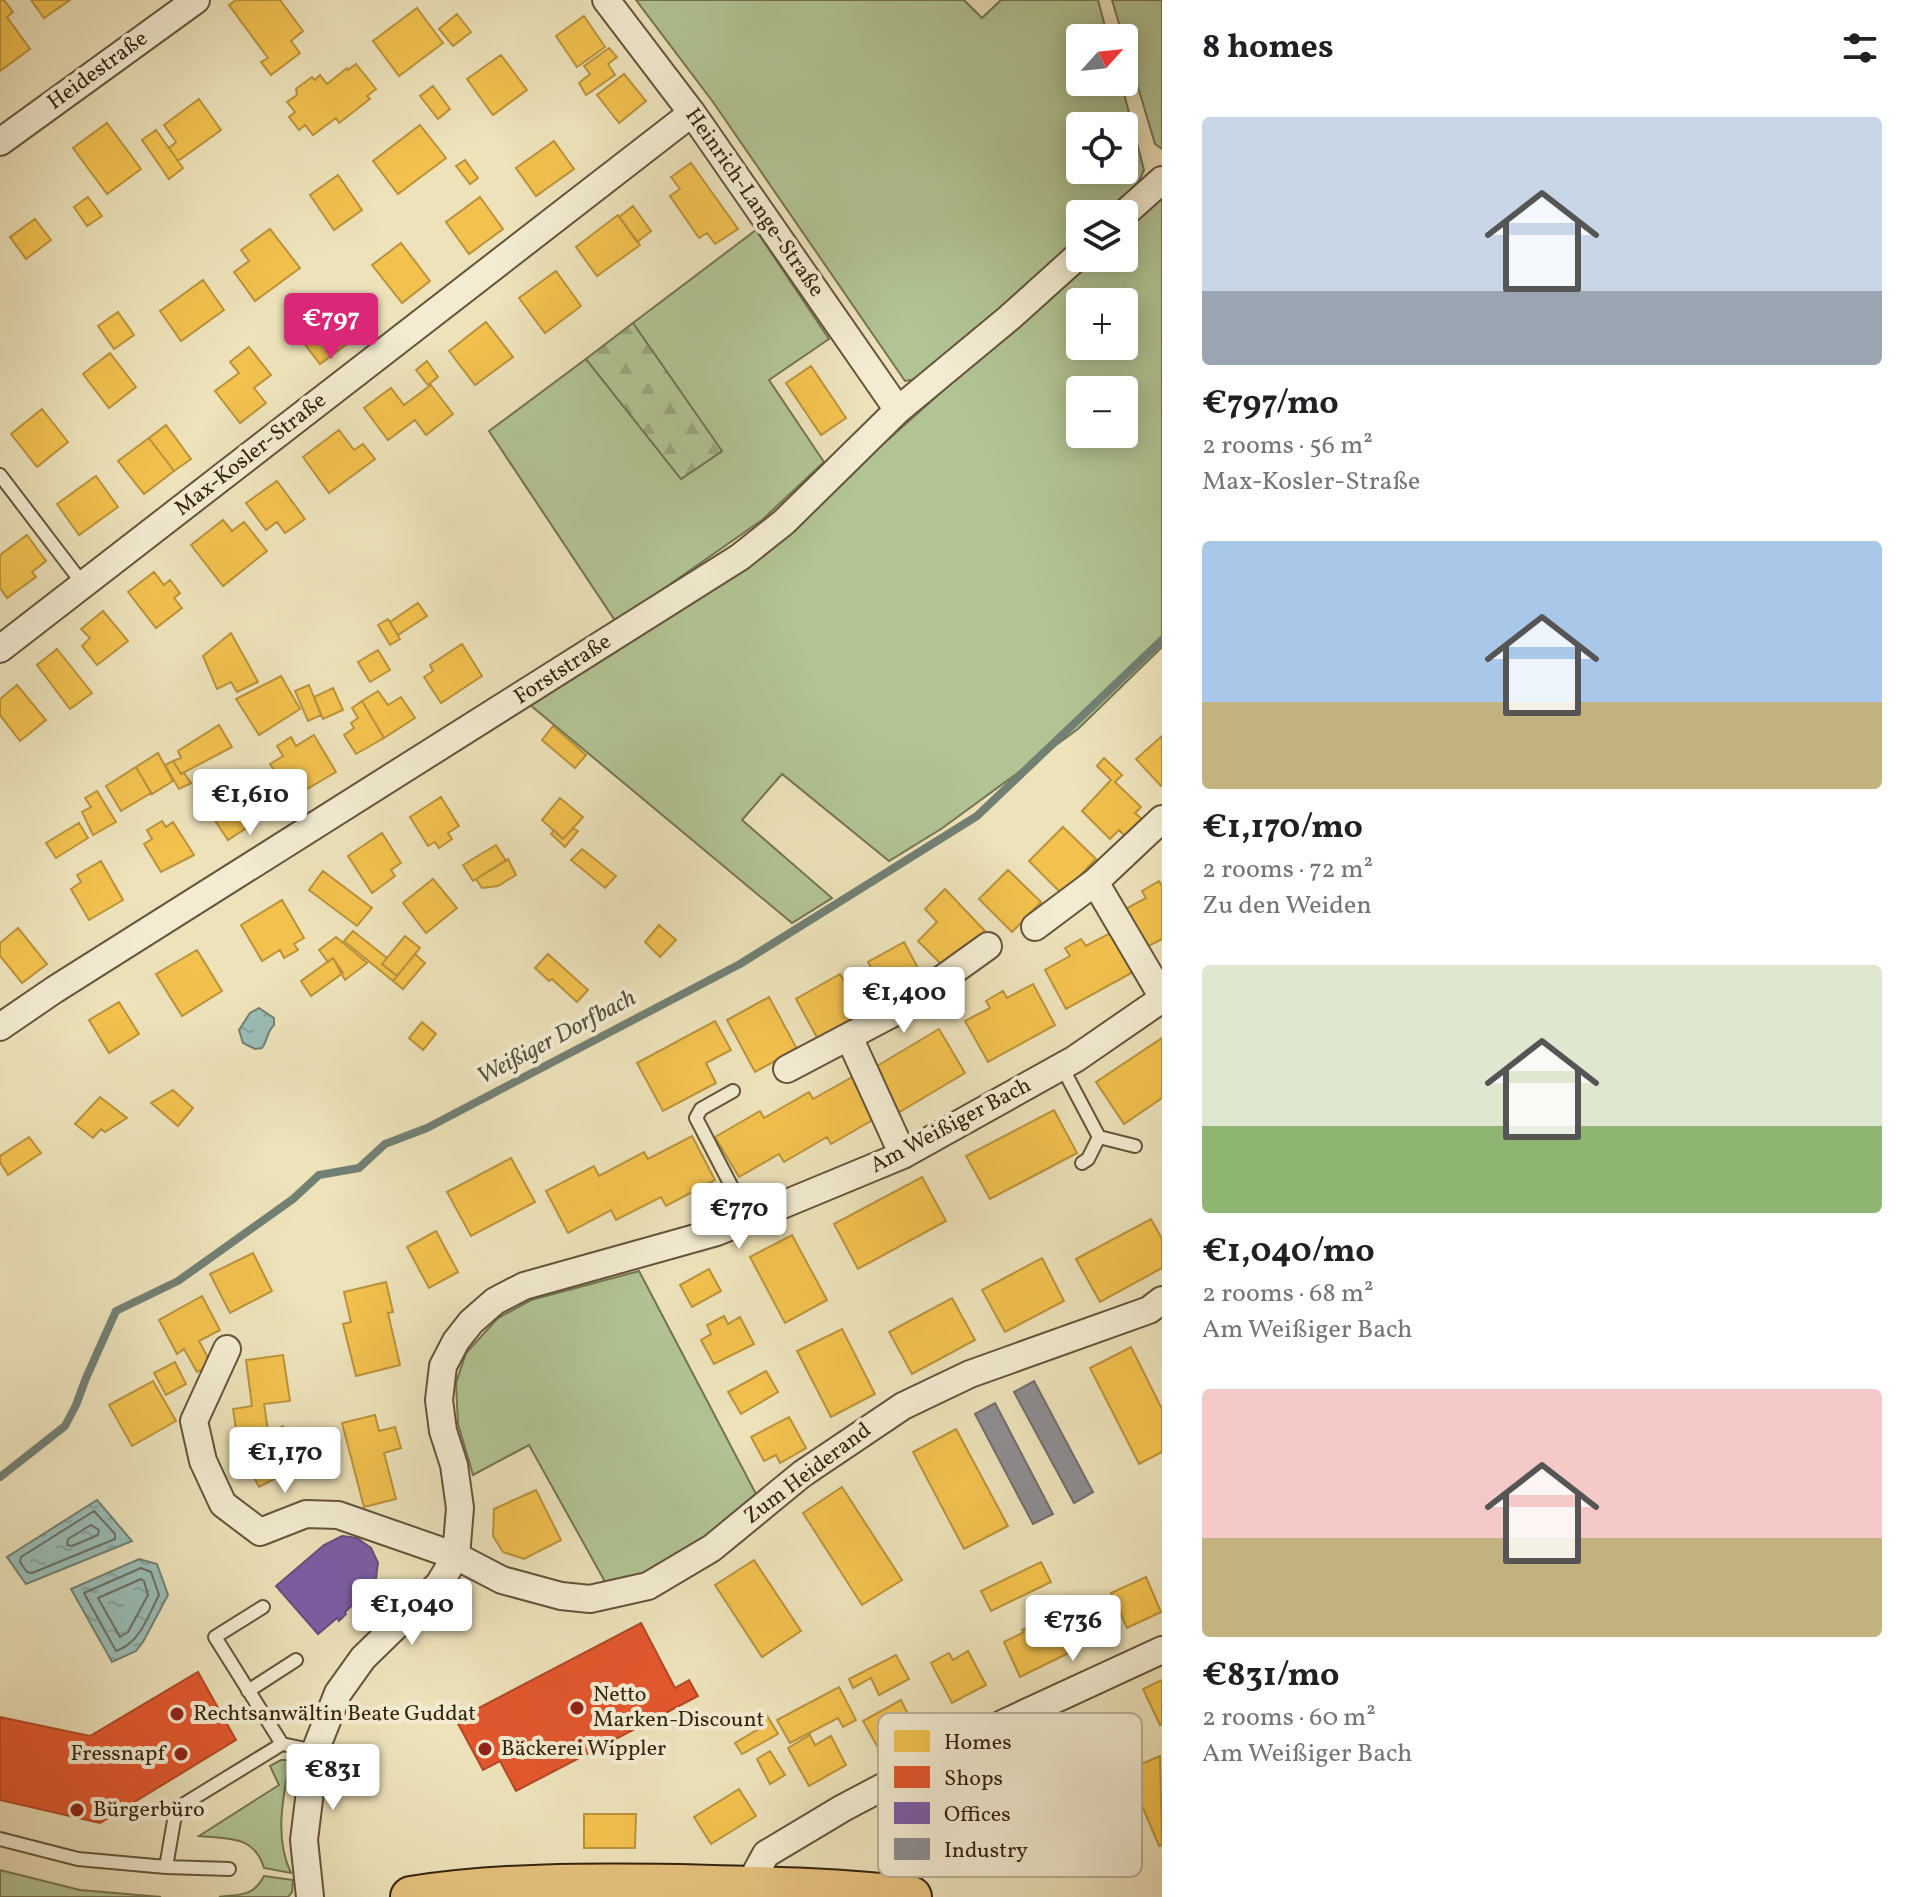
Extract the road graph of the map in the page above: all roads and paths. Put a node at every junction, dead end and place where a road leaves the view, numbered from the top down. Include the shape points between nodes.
1 (196, 0) edge
2 (606, 0) edge
3 (692, 113) junction
4 (0, 142) edge
5 (1162, 180) edge
6 (1138, 201) edge
7 (1066, 267) edge
8 (898, 410) junction
9 (0, 475) edge
10 (83, 584) junction
11 (0, 649) edge
12 (1162, 819) edge
13 (1095, 882) junction
14 (1035, 927) dead end
15 (988, 946) dead end
16 (1162, 997) edge
17 (0, 1027) edge
18 (849, 1037) junction
19 (1062, 1067) junction
20 (787, 1069) dead end
21 (733, 1091) dead end
22 (1099, 1137) junction
23 (1135, 1146) dead end
24 (903, 1155) junction
25 (1082, 1163) dead end
26 (749, 1220) junction
27 (1162, 1300) edge
28 (227, 1349) dead end
29 (456, 1556) junction
30 (263, 1607) dead end
31 (1162, 1650) edge
32 (296, 1660) dead end
33 (248, 1691) junction
34 (1026, 1713) edge
35 (282, 1744) junction
36 (315, 1751) junction
37 (878, 1790) edge
38 (0, 1839) edge
39 (166, 1867) junction
40 (229, 1869) dead end
41 (753, 1876) junction
42 (310, 1897) edge
43 (411, 1897) edge
44 (911, 1897) edge

1 - 4 street, Heidestraße
2 - 3 street, Heinrich-Lange-Straße
3 - 8 street, Heinrich-Lange-Straße
3 - 10 street, Max-Kosler-Straße
5 - 6 street
7 - 8 street, Forststraße
8 - 17 street, Forststraße via 784,522 740,557
9 - 10 lane
10 - 11 street, Max-Kosler-Straße
12 - 13 street
13 - 14 street
13 - 16 street
15 - 18 street via 899,1010
16 - 19 street, Am Weißiger Bach
18 - 20 street
18 - 24 street
19 - 22 lane
19 - 24 street, Am Weißiger Bach
21 - 26 lane via 701,1109 696,1118
22 - 23 lane
22 - 25 lane
24 - 26 street, Am Weißiger Bach
26 - 29 street, Am Weißiger Bach via 524,1286 471,1322 443,1366 439,1400 460,1508
27 - 29 street, Zum Heiderand via 1149,1310 970,1374 903,1406 802,1474 712,1548 648,1586 590,1599 561,1596 502,1580
28 - 29 street, Zum Heiderand via 194,1421 203,1461 223,1504 260,1532 306,1514 338,1515
29 - 36 street, Am Weißiger Bach via 439,1584 346,1681
30 - 33 lane via 215,1637
31 - 34 street
32 - 33 lane
33 - 35 lane
35 - 36 lane
35 - 39 lane via 176,1809
36 - 42 street, Am Weißiger Bach via 304,1840
37 - 41 street via 766,1854
38 - 39 lane via 78,1859
39 - 40 lane
41 - 43 main road via 498,1887
41 - 44 main road

